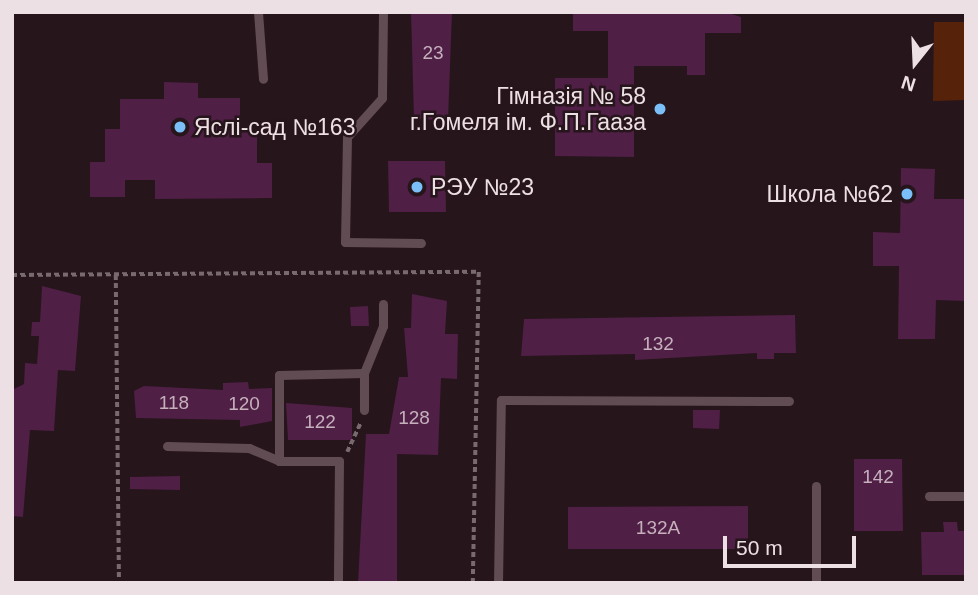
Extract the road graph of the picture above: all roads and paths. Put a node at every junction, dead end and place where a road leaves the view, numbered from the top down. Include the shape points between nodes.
1 (258, 12) edge
2 (383, 12) edge
3 (263, 79) dead end
4 (421, 243) dead end
5 (12, 275) edge
6 (116, 275) junction
7 (383, 304) dead end
8 (364, 373) junction
9 (789, 401) dead end
10 (364, 410) joint
11 (167, 446) dead end
12 (279, 461) junction
13 (338, 461) junction
14 (816, 486) dead end
15 (929, 496) dead end
16 (966, 496) edge
17 (119, 583) edge
18 (338, 583) edge
19 (473, 583) edge
20 (498, 583) edge
21 (816, 583) edge

1 - 3 lane
2 - 4 lane via 382,98 347,137 345,242
5 - 6 path
6 - 17 path
6 - 19 path via 479,272
7 - 8 lane via 383,326
8 - 10 lane
8 - 12 lane via 279,375
9 - 20 lane via 501,400
10 - 13 path via 356,443
11 - 12 lane via 249,448
12 - 13 lane
13 - 18 lane
14 - 21 lane
15 - 16 lane

